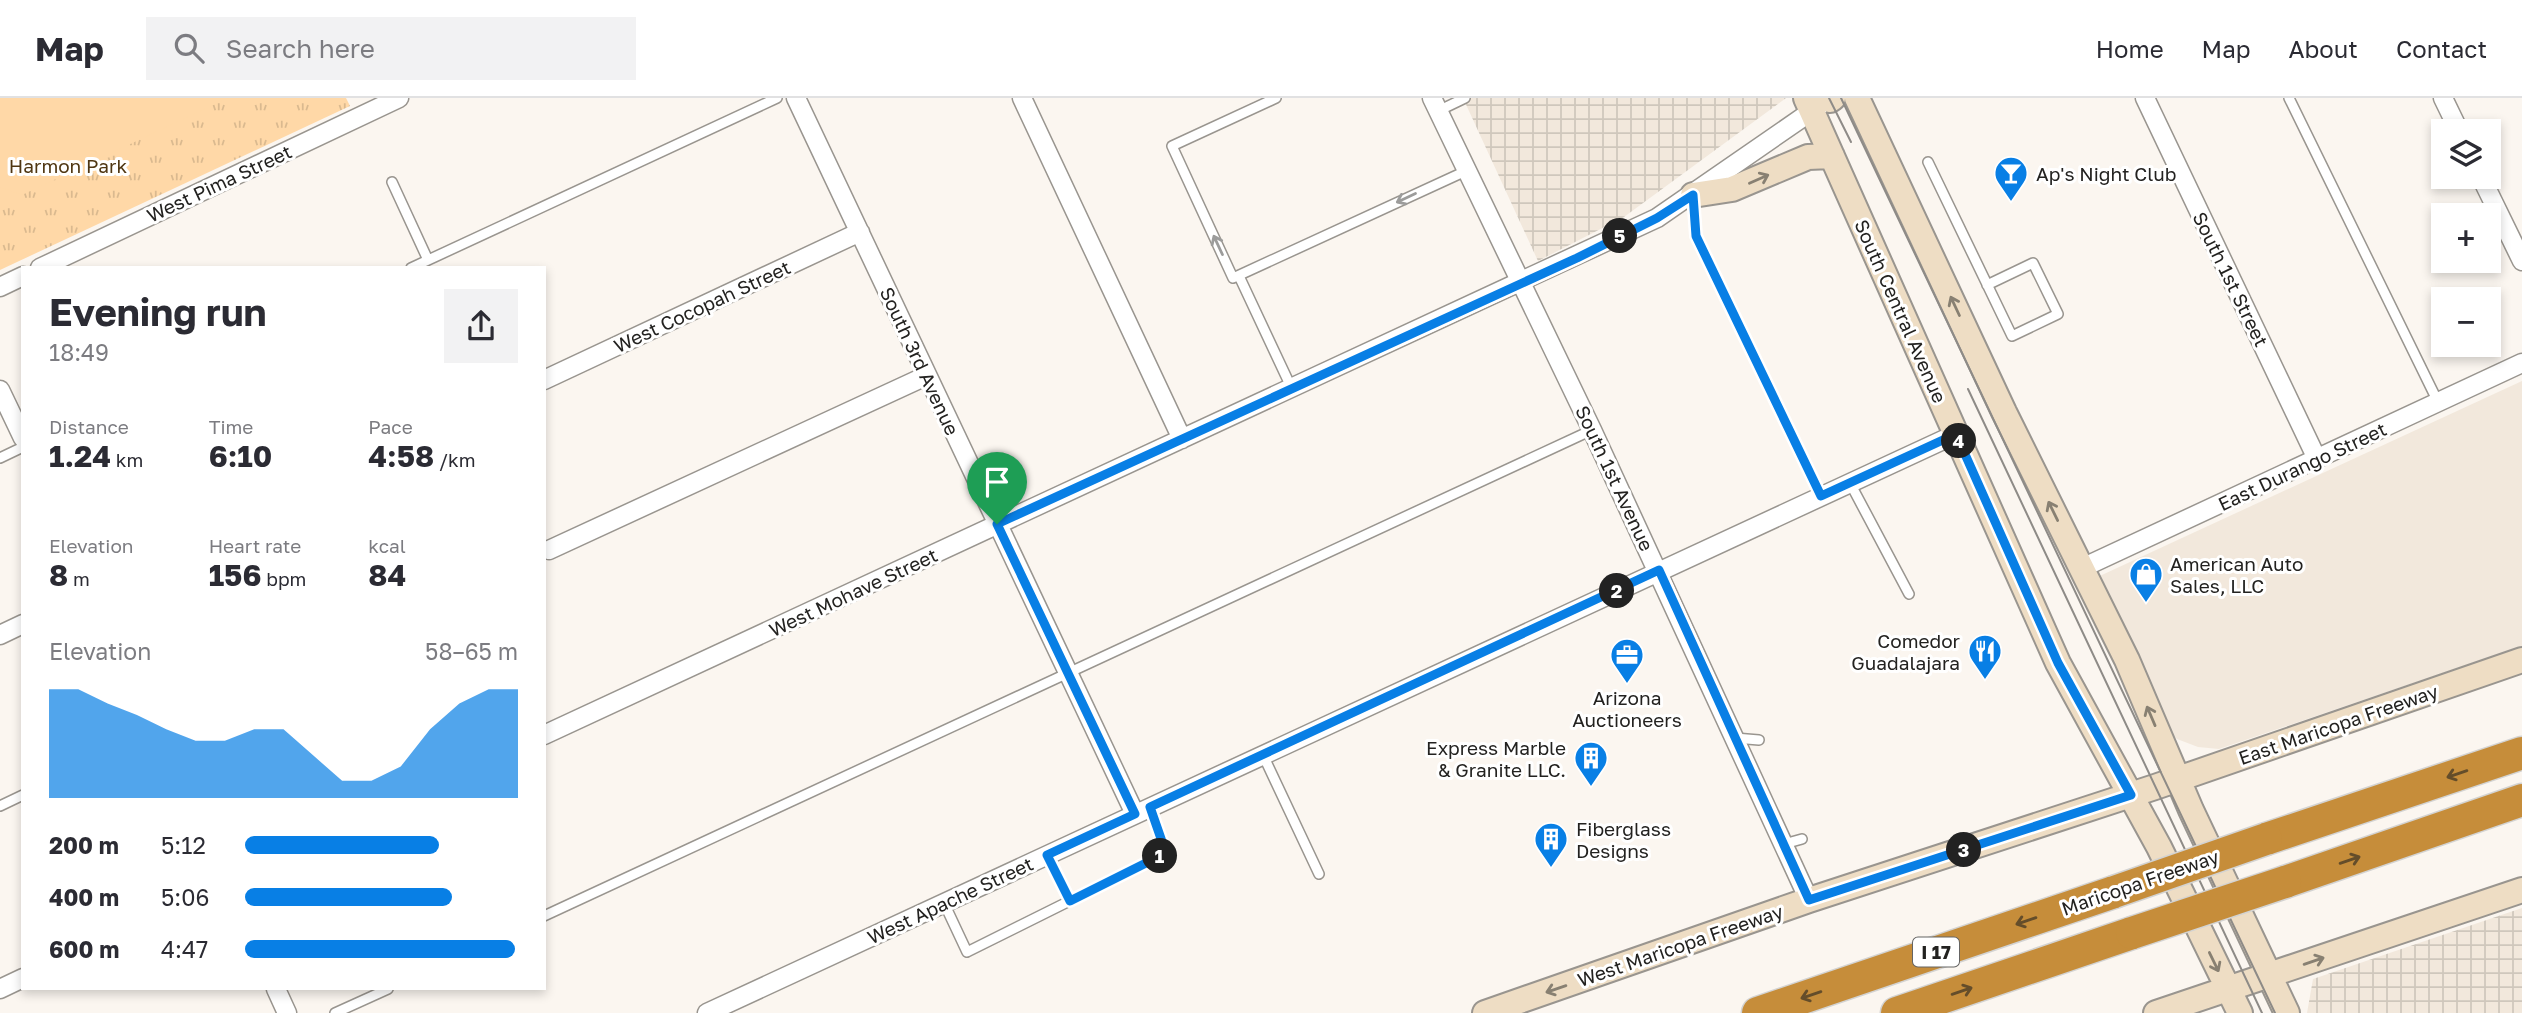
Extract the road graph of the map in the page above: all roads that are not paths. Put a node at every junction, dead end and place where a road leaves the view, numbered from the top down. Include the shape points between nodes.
1 (399, 98) edge
2 (777, 98) edge
3 (796, 98) edge
4 (1022, 98) edge
5 (1276, 98) edge
6 (1465, 98) edge
7 (1857, 98) edge
8 (2145, 98) edge
9 (2289, 98) edge
10 (2443, 98) edge
11 (1820, 102) edge
12 (1435, 104) edge
13 (2453, 119) edge
14 (1832, 156) junction
15 (1928, 162) dead end
16 (1468, 170) junction
17 (392, 181) dead end
18 (2487, 189) edge
19 (1693, 195) junction
20 (860, 232) junction
21 (428, 260) junction
22 (2522, 261) edge
23 (44, 266) edge
24 (415, 266) edge
25 (1239, 276) junction
26 (21, 277) edge
27 (1523, 283) junction
28 (1987, 285) junction
29 (0, 287) edge
30 (2522, 363) edge
31 (926, 376) junction
32 (546, 379) edge
33 (1292, 389) junction
34 (0, 390) edge
35 (2438, 402) junction
36 (1592, 430) junction
37 (21, 434) edge
38 (1956, 434) junction
39 (1182, 439) junction
40 (21, 448) edge
41 (0, 458) edge
42 (2317, 460) junction
43 (1850, 483) junction
44 (1821, 496) junction
45 (997, 524) junction
46 (547, 551) edge
47 (2082, 568) junction
48 (1659, 570) junction
49 (1909, 594) dead end
50 (21, 625) edge
51 (0, 635) edge
52 (2522, 660) edge
53 (1067, 673) junction
54 (546, 734) edge
55 (1735, 738) junction
56 (1759, 740) dead end
57 (2522, 753) edge
58 (1263, 755) junction
59 (2166, 783) junction
60 (2131, 795) junction
61 (21, 796) edge
62 (2522, 800) edge
63 (0, 806) edge
64 (1143, 811) junction
65 (1802, 839) dead end
66 (1784, 844) junction
67 (1047, 855) junction
68 (1318, 874) dead end
69 (2522, 890) edge
70 (1809, 900) junction
71 (1070, 901) junction
72 (944, 903) junction
73 (546, 915) edge
74 (21, 979) edge
75 (2249, 982) junction
76 (0, 989) edge
77 (276, 990) edge
78 (386, 990) edge
79 (287, 1013) edge
80 (335, 1013) edge
81 (707, 1013) edge
82 (1485, 1013) edge
83 (1758, 1013) edge
84 (1897, 1013) edge
85 (2156, 1013) edge
86 (2239, 1013) edge
87 (2287, 1013) edge

1 - 23 street, West Pima Street
2 - 21 lane
3 - 20 street, South 3rd Avenue
4 - 39 street
25 -> 5 lane via 1233,278 1172,146
6 - 12 lane
47 -> 7 main road, South Central Avenue
8 - 42 street, South 1st Street
9 - 35 lane
10 - 13 street
11 - 14 main road, South Central Avenue
11 - 19 street, West Mohave Street
12 - 16 street, South 1st Avenue
19 -> 14 main road via 1753,182 1808,157
14 - 38 main road, South Central Avenue
15 - 28 lane
16 -> 25 lane
16 - 27 street, South 1st Avenue
17 - 21 lane
18 - 22 street
19 - 27 street, West Mohave Street via 1657,218
19 - 44 lane via 1696,236
20 - 31 street, South 3rd Avenue
20 - 32 street, West Cocopah Street
21 - 24 lane
25 - 33 lane
26 - 29 street
27 - 33 street, West Mohave Street
27 - 36 street, South 1st Avenue
28 - 28 lane via 2012,336 2058,314 2033,262
30 - 35 street, East Durango Street
31 - 45 street, South 3rd Avenue
31 - 46 street
33 - 39 street, West Mohave Street
34 - 37 street
35 - 42 street, East Durango Street
36 - 48 street, South 1st Avenue
36 - 53 lane
38 - 43 street, West Apache Street
38 - 60 main road, South Central Avenue via 2058,663
39 - 45 street, West Mohave Street
40 - 41 lane
42 - 47 street, East Durango Street
43 - 44 street, West Apache Street
43 - 49 lane
44 - 48 street, West Apache Street
45 - 53 street, South 3rd Avenue
45 - 54 street, West Mohave Street
59 -> 47 main road, South Central Avenue via 2127,660
48 - 55 street, South 1st Avenue
48 - 58 street, West Apache Street
50 - 51 street
52 - 59 main road, East Maricopa Freeway
53 - 64 street, South 3rd Avenue
53 - 73 lane
55 - 56 lane
55 - 66 street, South 1st Avenue
57 -> 83 highway, Maricopa Freeway / I 17, bridge
58 - 64 street, West Apache Street
58 - 68 lane
59 - 60 main road, West Maricopa Freeway
59 - 75 main road, South Central Avenue
60 - 70 main road, West Maricopa Freeway
60 -> 75 main road, South Central Avenue
61 - 63 lane
84 -> 62 highway, I 17, bridge
64 - 67 street, West Apache Street
64 - 71 lane via 1166,853
65 - 66 lane
66 - 70 street, South 1st Avenue
67 - 71 lane
67 - 72 street, West Apache Street
75 -> 69 main road
70 -> 82 main road, West Maricopa Freeway
71 - 72 lane via 967,952
72 - 81 street, West Apache Street
74 - 76 street
75 - 85 main road
75 - 86 main road, South Central Avenue
75 - 87 main road, South Central Avenue
77 - 79 street
78 - 80 lane

